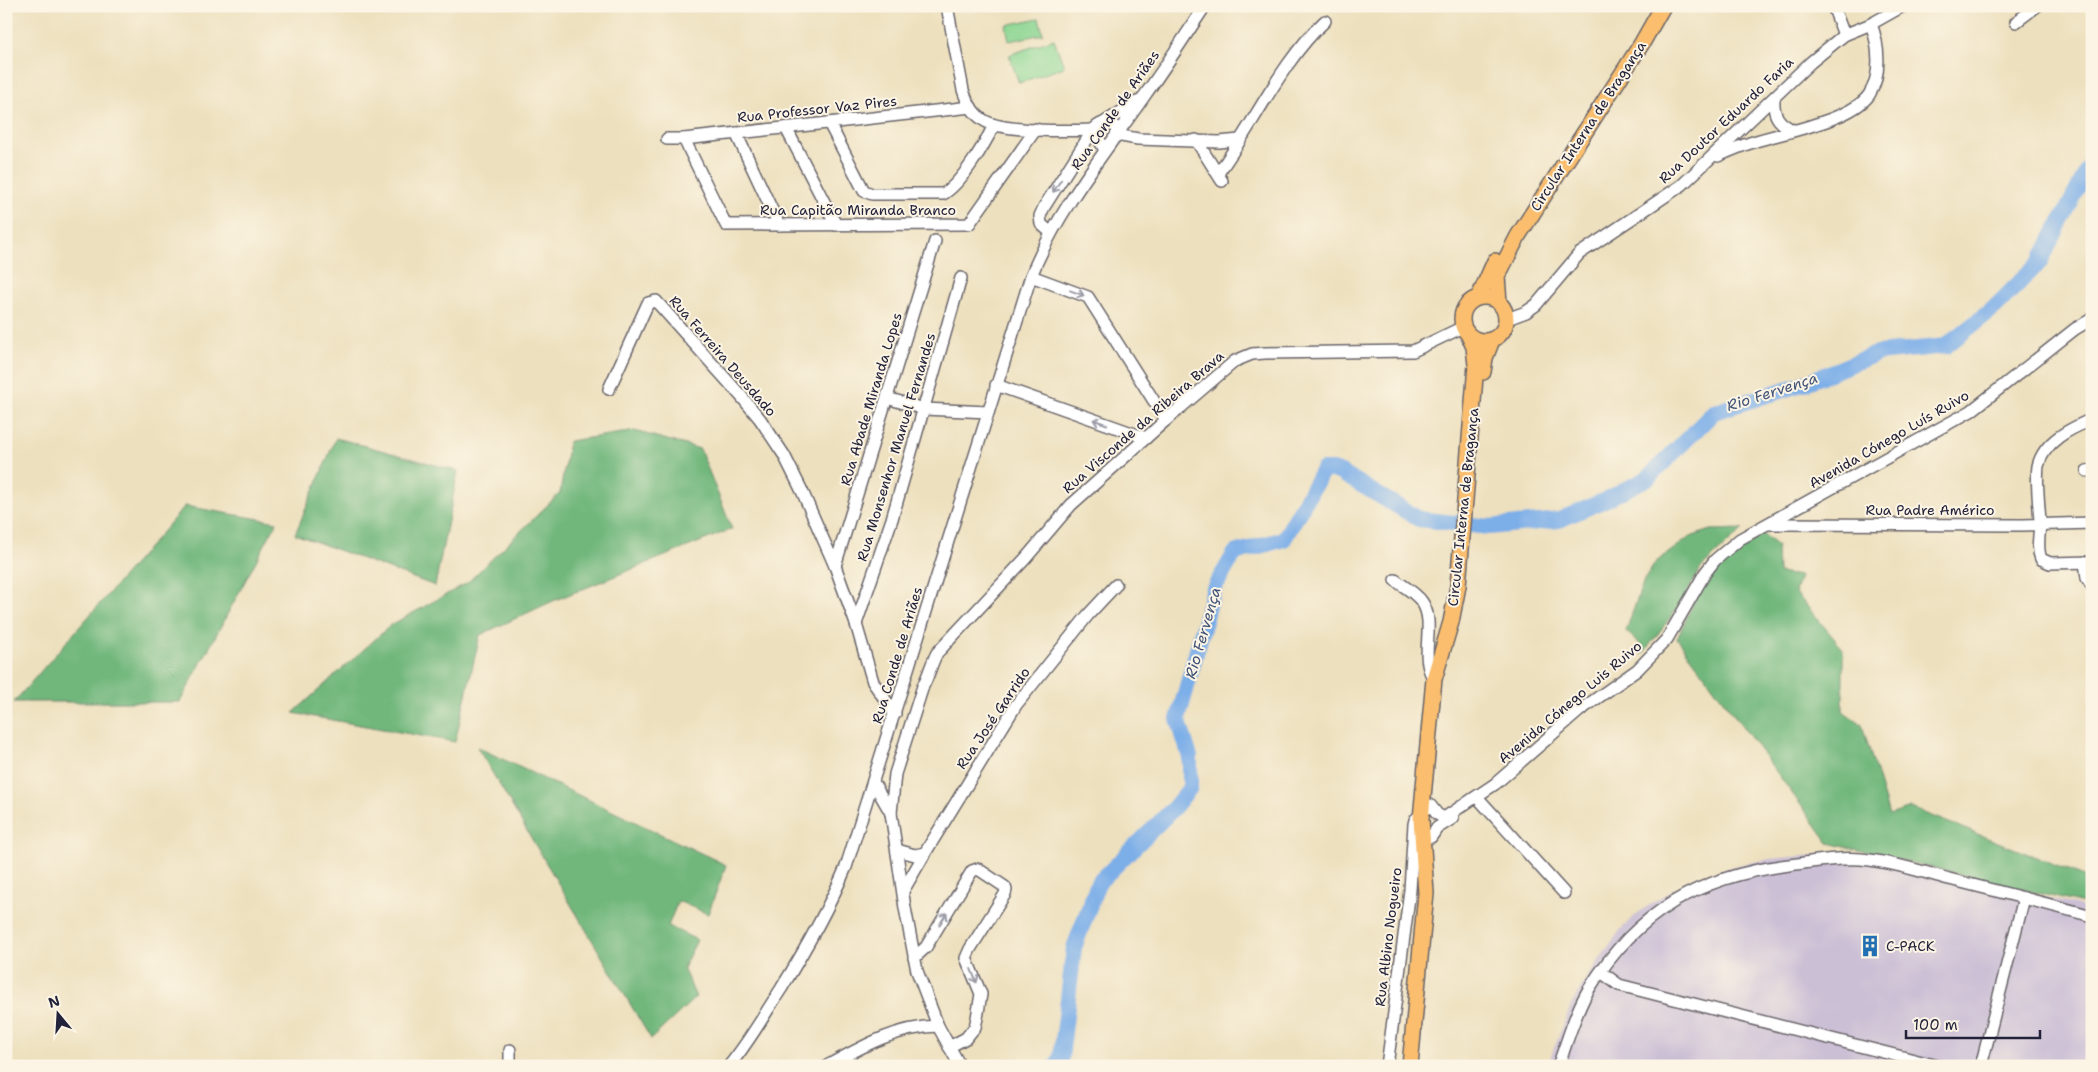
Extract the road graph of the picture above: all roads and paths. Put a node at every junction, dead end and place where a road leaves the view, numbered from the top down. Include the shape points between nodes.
1 (947, 6) edge
2 (1205, 6) edge
3 (1657, 6) edge
4 (1663, 6) edge
5 (1833, 6) edge
6 (1903, 6) edge
7 (2037, 6) edge
8 (1325, 21) dead end
9 (2016, 22) dead end
10 (1871, 24) junction
11 (1844, 35) junction
12 (1145, 96) junction
13 (1774, 98) junction
14 (971, 107) junction
15 (1105, 122) junction
16 (829, 123) junction
17 (994, 125) junction
18 (786, 128) junction
19 (1036, 129) junction
20 (1793, 130) junction
21 (736, 133) junction
22 (1095, 133) junction
23 (1116, 134) junction
24 (667, 139) dead end
25 (684, 139) junction
26 (1196, 140) junction
27 (1240, 140) junction
28 (1105, 150) junction
29 (1711, 158) junction
30 (779, 225) junction
31 (836, 225) junction
32 (1050, 232) junction
33 (935, 242) dead end
34 (1031, 276) junction
35 (961, 278) dead end
36 (1479, 297) junction
37 (1499, 302) junction
38 (1507, 319) junction
39 (2091, 322) edge
40 (1466, 331) junction
41 (1492, 340) junction
42 (996, 385) junction
43 (610, 389) dead end
44 (887, 398) junction
45 (924, 409) junction
46 (988, 412) junction
47 (2092, 419) edge
48 (1166, 420) junction
49 (1146, 438) junction
50 (1471, 471) junction
51 (2092, 523) edge
52 (1768, 524) junction
53 (2040, 525) junction
54 (2089, 562) edge
55 (835, 566) junction
56 (1462, 569) junction
57 (1394, 580) dead end
58 (1116, 585) dead end
59 (2092, 586) edge
60 (856, 624) junction
61 (912, 660) junction
62 (931, 663) junction
63 (906, 679) junction
64 (1434, 679) junction
65 (923, 686) junction
66 (895, 714) junction
67 (878, 766) junction
68 (895, 774) junction
69 (873, 782) junction
70 (1477, 797) junction
71 (1460, 808) junction
72 (1426, 809) junction
73 (891, 813) junction
74 (1431, 838) junction
75 (897, 850) junction
76 (925, 853) junction
77 (903, 891) junction
78 (1564, 893) dead end
79 (2024, 898) junction
80 (2092, 916) edge
81 (914, 958) junction
82 (1601, 972) junction
83 (938, 1026) junction
84 (949, 1047) junction
85 (510, 1050) dead end
86 (510, 1066) edge
87 (729, 1066) edge
88 (827, 1066) edge
89 (960, 1066) edge
90 (1387, 1066) edge
91 (1410, 1066) edge
92 (1418, 1066) edge
93 (1558, 1066) edge
94 (1938, 1066) edge
95 (1981, 1066) edge

1 - 14 street via 963,90
2 - 12 street, Rua Conde de Ariães
3 - 36 main road, Circular Interna de Bragança via 1504,246
4 - 37 main road, Circular Interna de Bragança via 1518,236 1497,277
5 - 11 street
6 - 10 street, Rua Doutor Eduardo Faria
7 - 9 street
8 - 27 street via 1297,53
10 - 11 street, Rua Doutor Eduardo Faria
10 - 20 street via 1878,55 1874,85 1868,96 1843,113
11 - 13 street, Rua Doutor Eduardo Faria
12 - 15 street
12 - 23 street, Rua Conde de Ariães
13 - 20 street via 1776,117 1782,125
13 - 29 street, Rua Doutor Eduardo Faria
14 - 16 street, Rua Professor Vaz Pires
14 - 17 street via 976,115
15 - 22 street via 1099,124
15 - 23 street via 1111,122
16 - 17 street via 864,191 872,194 944,194 953,189
16 - 18 street, Rua Professor Vaz Pires
17 - 19 street
18 - 21 street, Rua Professor Vaz Pires
18 - 31 street
19 - 22 street
19 - 31 street, Rua Capitão Miranda Branco via 969,224
20 - 29 street
21 - 25 street, Rua Professor Vaz Pires
21 - 30 street
22 - 23 street
22 - 28 street
22 -> 32 street, Rua Conde de Ariães via 1044,207 1041,224
23 - 26 street via 1138,139
23 - 28 street, Rua Conde de Ariães
24 - 25 street, Rua Professor Vaz Pires
25 - 30 street, Rua Capitão Miranda Branco via 726,225
26 - 27 street
26 - 27 street via 1220,177
28 - 32 street, Rua Conde de Ariães
29 - 38 street, Rua Doutor Eduardo Faria via 1682,185 1579,254 1536,304 1526,312
30 - 31 street, Rua Capitão Miranda Branco
32 - 34 street, Rua Conde de Ariães
33 - 44 street, Rua Abade Miranda Lopes
34 - 42 street, Rua Conde de Ariães
34 -> 48 street via 1088,296
35 - 45 street, Rua Monsenhor Manuel Fernandes
36 - 37 main road
36 - 40 main road via 1472,300 1463,312
37 - 38 main road
38 - 41 main road via 1501,334
39 - 52 street, Avenida Cónego Luís Ruivo via 2061,340 1971,412
40 - 41 main road via 1480,341
40 - 48 street, Rua Visconde da Ribeira Brava via 1414,351 1265,352 1244,357 1235,361
40 - 50 main road, Circular Interna de Bragança via 1474,348 1476,365
41 - 50 main road, Circular Interna de Bragança via 1485,358
42 - 46 street, Rua Conde de Ariães
49 -> 42 street
43 - 55 street, Rua Ferreira Deusdado via 648,303 656,301 760,419 784,455
44 - 45 street
44 - 55 street, Rua Abade Miranda Lopes
45 - 46 street
45 - 60 street, Rua Monsenhor Manuel Fernandes via 892,519
46 - 61 street, Rua Conde de Ariães
47 - 53 street via 2066,431 2049,446 2038,466
48 - 49 street, Rua Visconde da Ribeira Brava
49 - 62 street, Rua Visconde da Ribeira Brava via 1071,505
50 - 56 main road, Circular Interna de Bragança
51 - 53 street, Rua Padre Américo
52 - 53 street, Rua Padre Américo
52 - 70 street, Avenida Cónego Luis Ruivo via 1740,539 1715,560 1668,639 1637,670 1579,712
53 - 54 street via 2038,553 2041,559 2050,563
54 - 59 street via 2087,578
55 - 60 street, Rua Ferreira Deusdado
56 - 64 main road, Circular Interna de Bragança
56 - 72 main road, Circular Interna de Bragança via 1461,605 1441,678
57 - 64 street via 1420,599 1424,606 1428,667
58 - 76 street, Rua José Garrido via 1016,705
60 - 66 street, Rua Ferreira Deusdado via 873,682
61 - 62 street
61 - 63 street, Rua Conde de Ariães
62 - 65 street, Rua Visconde da Ribeira Brava
63 - 65 street
63 - 66 street, Rua Conde de Ariães
64 - 72 main road, Circular Interna de Bragança
65 - 68 street, Rua Visconde da Ribeira Brava
66 - 67 street, Rua Conde de Ariães
67 - 68 street
67 - 69 street, Rua Conde de Ariães
68 - 73 street, Rua Visconde da Ribeira Brava
69 - 73 street
69 - 87 street, Rua Conde de Ariães via 835,893 786,980 742,1051
70 - 71 street, Avenida Cónego Luis Ruivo
70 - 78 street
71 - 72 street via 1444,818
71 - 74 street via 1454,817 1434,831
72 - 74 main road, Circular Interna de Bragança
72 - 90 street, Rua Albino Nogueiro via 1414,824 1410,890
72 - 91 main road, Circular Interna de Bragança via 1426,893
73 - 75 street, Rua Visconde da Ribeira Brava
74 - 92 main road, Circular Interna de Bragança via 1434,893
75 - 76 street via 915,855
75 - 77 street, Rua Visconde da Ribeira Brava
76 - 77 street, Rua José Garrido
77 - 81 street, Rua Visconde da Ribeira Brava
79 - 80 street
79 - 82 street via 1859,859 1760,868 1694,889 1665,906 1636,928
79 - 95 street
81 - 83 street, Rua Visconde da Ribeira Brava
81 -> 84 street via 926,947 972,871 978,869 1005,887 1005,894 966,958 981,994 975,1027 966,1038
82 - 93 street via 1588,990
82 - 94 street via 1619,985
83 - 84 street, Rua Visconde da Ribeira Brava
83 - 88 street via 890,1034
84 - 89 street, Rua Visconde da Ribeira Brava
85 - 86 street

